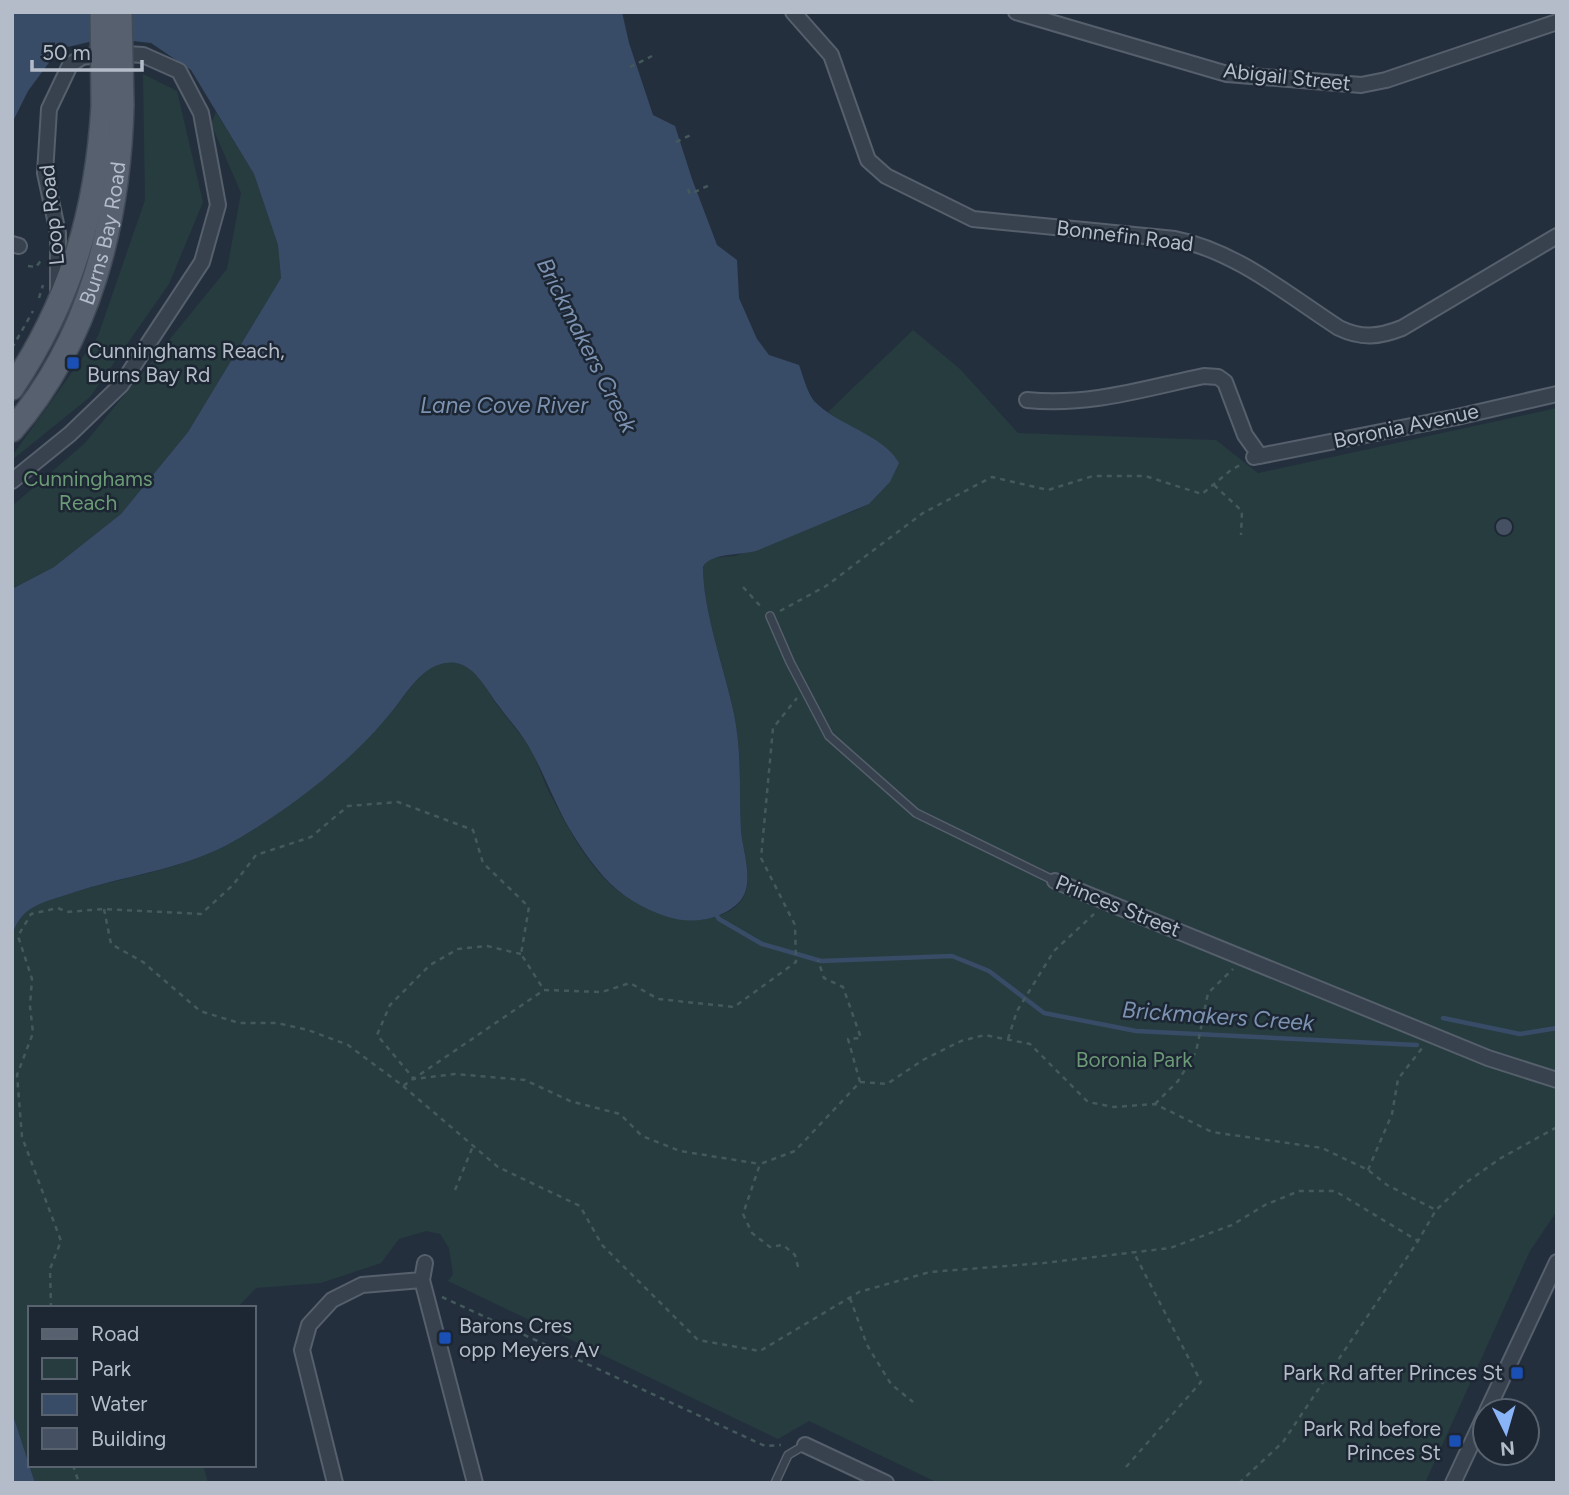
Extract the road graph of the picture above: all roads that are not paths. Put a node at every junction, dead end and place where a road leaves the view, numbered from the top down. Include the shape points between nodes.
1 (102, 12) edge
2 (120, 12) edge
3 (793, 12) edge
4 (1016, 12) edge
5 (1557, 22) edge
6 (113, 105) junction
7 (1557, 236) edge
8 (58, 307) junction
9 (12, 388) edge
10 (1557, 394) edge
11 (1027, 400) dead end
12 (12, 430) edge
13 (12, 481) edge
14 (770, 616) road end
15 (1055, 881) joint
16 (1557, 1080) edge
17 (1557, 1262) edge
18 (425, 1263) dead end
19 (422, 1280) junction
20 (1494, 1397) edge
21 (805, 1445) joint
22 (1471, 1445) edge
23 (335, 1483) edge
24 (475, 1483) edge
25 (775, 1483) edge
26 (886, 1483) edge
27 (1453, 1483) edge

1 - 6 main road, Burns Bay Road, bridge
2 - 6 main road, Burns Bay Road, bridge
3 - 7 street, Bonnefin Road via 831,55 868,160 886,176 973,219 1207,246 1358,336 1379,336 1402,328
4 - 5 street, Abigail Street via 1227,74 1361,85
6 - 8 main road, Burns Bay Road via 100,145 77,259
6 - 12 main road, Burns Bay Road via 121,148 96,278 64,352
8 - 9 main road, Burns Bay Road
8 - 13 street, Loop Road via 58,233 45,173 49,109 70,65 82,57 143,55 179,71 201,113 218,205 202,262 121,385
10 - 11 street, Boronia Avenue via 1257,456 1225,382 1218,377 1085,401
14 - 15 lane, Princes Street via 829,736 916,813
15 - 16 street, Princes Street via 1488,1058
17 - 20 street
18 - 19 street
19 - 23 street via 362,1285 332,1300 310,1325 302,1350
19 - 24 street
21 - 25 lane via 788,1455
21 - 26 street
22 - 27 street

